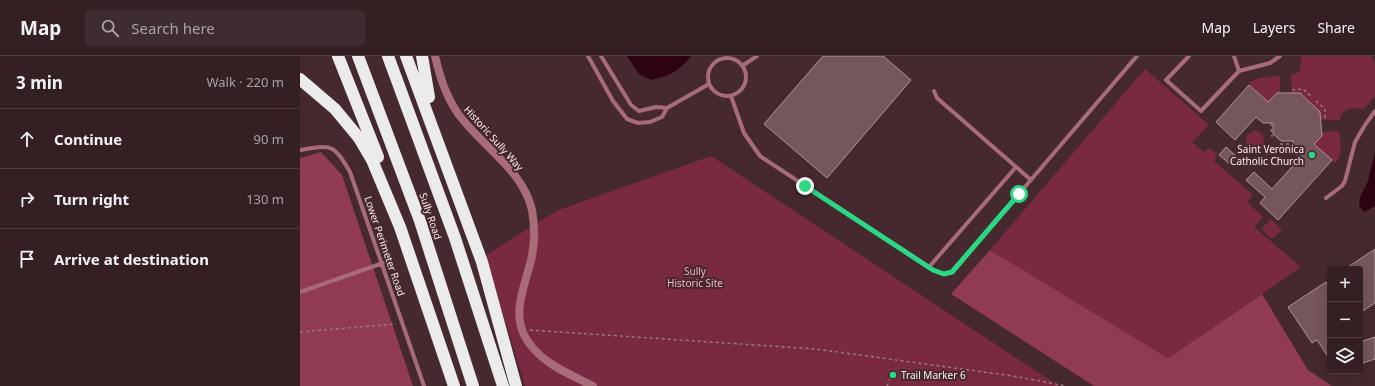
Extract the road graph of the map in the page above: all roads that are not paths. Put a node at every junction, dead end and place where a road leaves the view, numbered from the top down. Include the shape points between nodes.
1 (338, 56) edge
2 (358, 56) edge
3 (388, 56) edge
4 (406, 56) edge
5 (422, 56) edge
6 (435, 56) edge
7 (588, 56) edge
8 (601, 56) edge
9 (757, 56) edge
10 (1136, 56) edge
11 (1188, 56) edge
12 (1234, 56) edge
13 (1280, 56) edge
14 (724, 57) edge
15 (742, 66) junction
16 (1239, 71) junction
17 (300, 79) edge
18 (709, 84) junction
19 (934, 91) dead end
20 (731, 96) junction
21 (667, 108) junction
22 (1375, 111) edge
23 (442, 148) junction
24 (300, 150) edge
25 (1016, 167) junction
26 (1031, 180) junction
27 (1326, 198) dead end
28 (400, 228) junction
29 (383, 263) junction
30 (929, 267) junction
31 (300, 292) edge
32 (424, 386) edge
33 (454, 386) edge
34 (473, 386) edge
35 (502, 386) edge
36 (516, 386) edge
37 (593, 386) edge

1 - 28 highway via 384,175
2 - 34 highway, Sully Road via 420,222
3 - 35 highway, Sully Road via 450,224
4 - 23 highway
5 - 23 highway
6 - 37 street, Historic Sully Way via 440,76 454,107 508,168 530,203 534,241 520,302 519,316 522,329 536,352 558,370
7 - 21 lane via 613,101 627,119 638,123 650,122 662,117
8 - 21 lane via 631,105 639,111 656,107
9 - 15 lane
10 - 26 lane
11 - 16 lane via 1166,80 1201,111
12 - 16 lane
13 - 16 lane via 1270,63
14 - 15 lane
14 - 18 lane via 710,68
15 - 20 lane via 745,71 745,84
17 - 28 highway via 335,109 366,148
18 - 20 lane via 720,95
18 - 21 lane
19 - 25 lane via 937,98
20 - 30 lane via 744,133 760,156
22 - 27 lane via 1355,142 1345,181
23 - 36 highway via 482,262
24 - 29 lane, Lower Perimeter Road via 326,146 340,156 357,191
25 - 26 lane
25 - 30 lane
26 - 30 lane via 952,272 944,274
28 - 33 highway
29 - 31 lane
29 - 32 lane, Lower Perimeter Road

